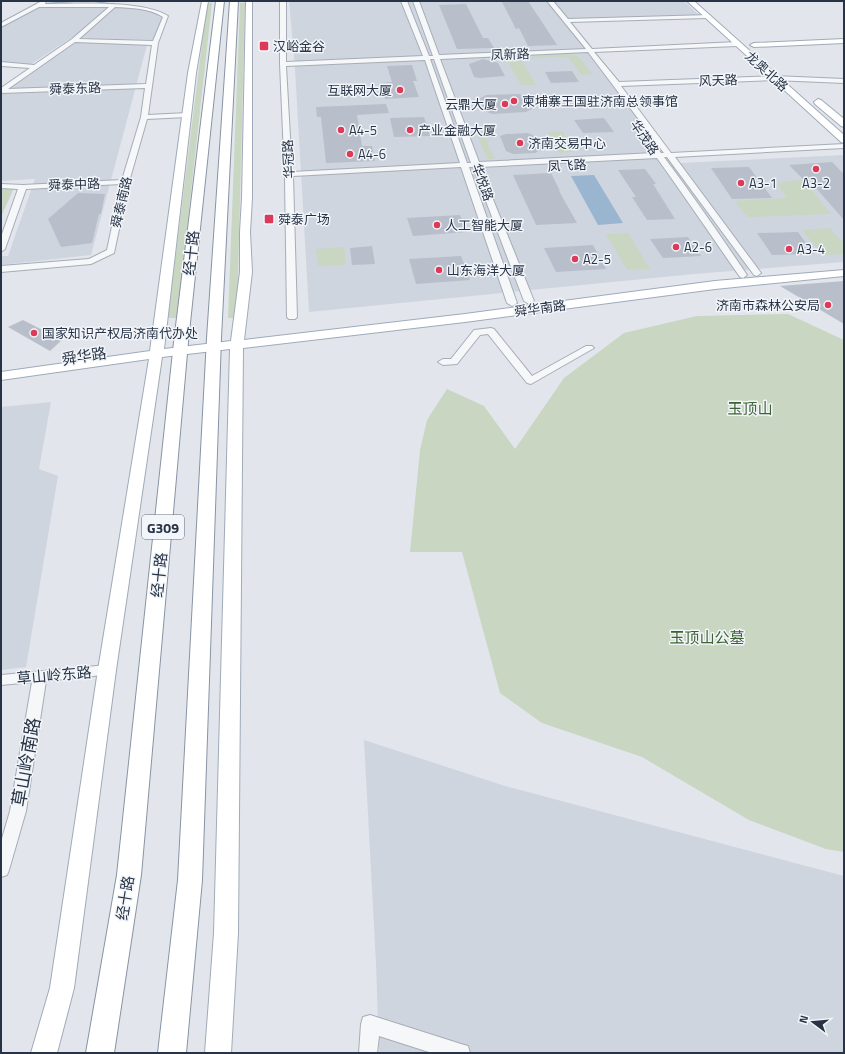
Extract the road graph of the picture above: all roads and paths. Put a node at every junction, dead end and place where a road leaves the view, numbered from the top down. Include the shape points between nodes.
1 (45, 1) edge
2 (205, 1) edge
3 (220, 1) edge
4 (234, 1) edge
5 (249, 1) edge
6 (283, 1) edge
7 (404, 1) edge
8 (416, 1) edge
9 (544, 1) edge
10 (550, 1) edge
11 (690, 1) edge
12 (38, 5) junction
13 (114, 6) junction
14 (707, 16) junction
15 (567, 21) junction
16 (1, 25) edge
17 (747, 38) dead end
18 (74, 40) junction
19 (155, 43) junction
20 (844, 43) edge
21 (737, 44) junction
22 (756, 46) junction
23 (585, 50) junction
24 (765, 55) dead end
25 (426, 57) junction
26 (437, 58) junction
27 (283, 62) junction
28 (1, 64) edge
29 (35, 67) junction
30 (780, 69) dead end
31 (774, 78) junction
32 (790, 78) junction
33 (844, 81) edge
34 (617, 84) junction
35 (149, 86) junction
36 (800, 87) dead end
37 (1, 91) edge
38 (613, 91) dead end
39 (811, 96) dead end
40 (5, 98) dead end
41 (144, 116) junction
42 (186, 116) junction
43 (635, 123) dead end
44 (844, 124) edge
45 (844, 140) edge
46 (844, 146) edge
47 (844, 151) edge
48 (659, 158) junction
49 (670, 158) junction
50 (477, 167) junction
51 (466, 168) junction
52 (289, 177) junction
53 (125, 182) junction
54 (1, 186) edge
55 (23, 187) junction
56 (1, 248) edge
57 (844, 267) edge
58 (1, 269) edge
59 (757, 273) junction
60 (844, 273) edge
61 (743, 275) junction
62 (529, 301) junction
63 (512, 303) junction
64 (292, 316) dead end
65 (237, 340) junction
66 (214, 343) junction
67 (181, 346) junction
68 (589, 348) dead end
69 (157, 349) junction
70 (443, 362) dead end
71 (1, 369) edge
72 (1, 376) edge
73 (107, 670) junction
74 (40, 676) junction
75 (1, 680) edge
76 (2, 863) edge
77 (44, 1053) edge
78 (100, 1053) edge
79 (172, 1053) edge
80 (218, 1053) edge
81 (368, 1053) edge
82 (461, 1053) edge

1 - 12 street
2 - 42 main road, 经十路
3 - 67 highway, 经十路 / G309
4 - 66 highway, 经十路 / G309
5 - 65 main road via 246,272
6 - 27 street, 华冠路
7 - 25 street
8 - 26 street, 华悦路
9 - 23 street
10 - 15 street
11 - 14 main road, 龙奥北路
12 - 13 street
12 - 16 street
13 - 18 street
13 - 19 street, 舜泰南路 via 145,8 166,16
14 - 15 street
14 - 21 main road, 龙奥北路
15 - 23 street
17 - 22 main road, 龙奥北路
18 - 19 street
18 - 29 street
19 - 35 street, 舜泰南路
20 - 22 main road
21 - 23 street, 凤新路
21 - 31 main road, 龙奥北路
22 - 24 main road, 龙奥北路
23 - 26 street, 凤新路
23 - 34 street, 华茂路
23 - 38 street
25 - 26 street, 凤新路
25 - 27 street, 凤新路
25 - 51 street
26 - 50 street, 华悦路
27 - 52 street, 华冠路
28 - 29 street
29 - 37 street
30 - 32 main road, 龙奥北路
31 - 32 street, 风天路
31 - 34 street, 风天路
31 - 45 main road, 龙奥北路
32 - 33 street, 风天路
32 - 36 main road, 龙奥北路
34 - 49 street, 华茂路
35 - 37 street, 舜泰东路
35 - 41 street, 舜泰南路
37 - 40 street via 10,96
39 - 44 main road
41 - 42 street
41 - 53 street, 舜泰南路
42 - 69 main road, 经十路
43 - 48 street, 华茂路
46 - 49 street
47 - 49 street, 凤飞路
48 - 49 street, 凤飞路
48 - 50 street, 凤飞路
48 - 61 street, 华茂路 via 699,210
49 - 59 street, 华茂路
50 - 51 street, 凤飞路
50 - 62 street, 华悦路
51 - 52 street, 凤飞路
51 - 63 street
52 - 64 street, 华冠路
53 - 55 street, 舜泰中路
53 - 58 street, 舜泰南路 via 111,251 91,261
54 - 55 street, 舜泰中路
55 - 56 street
57 - 59 main road, 舜华南路
59 - 61 main road, 舜华南路
60 - 65 main road, 舜华南路 via 715,285 465,318
61 - 62 main road, 舜华南路
62 - 63 main road, 舜华南路
63 - 65 main road, 舜华南路
65 - 66 main road, 舜华路
65 - 80 main road via 226,933
66 - 67 main road, 舜华路
66 - 79 highway, 经十路 / G309 via 190,880
67 - 69 main road, 舜华路
67 - 78 highway, 经十路 / G309 via 129,874
68 - 70 street via 531,381 491,331 477,332 454,362
69 - 71 main road, 舜华路
69 - 72 main road, 舜华路
69 - 73 main road, 经十路
73 - 74 street, 草山岭东路
73 - 77 main road, 经十路 via 62,988
74 - 75 street, 草山岭东路
74 - 76 street, 草山岭南路 via 18,811
81 - 82 street via 370,1024

